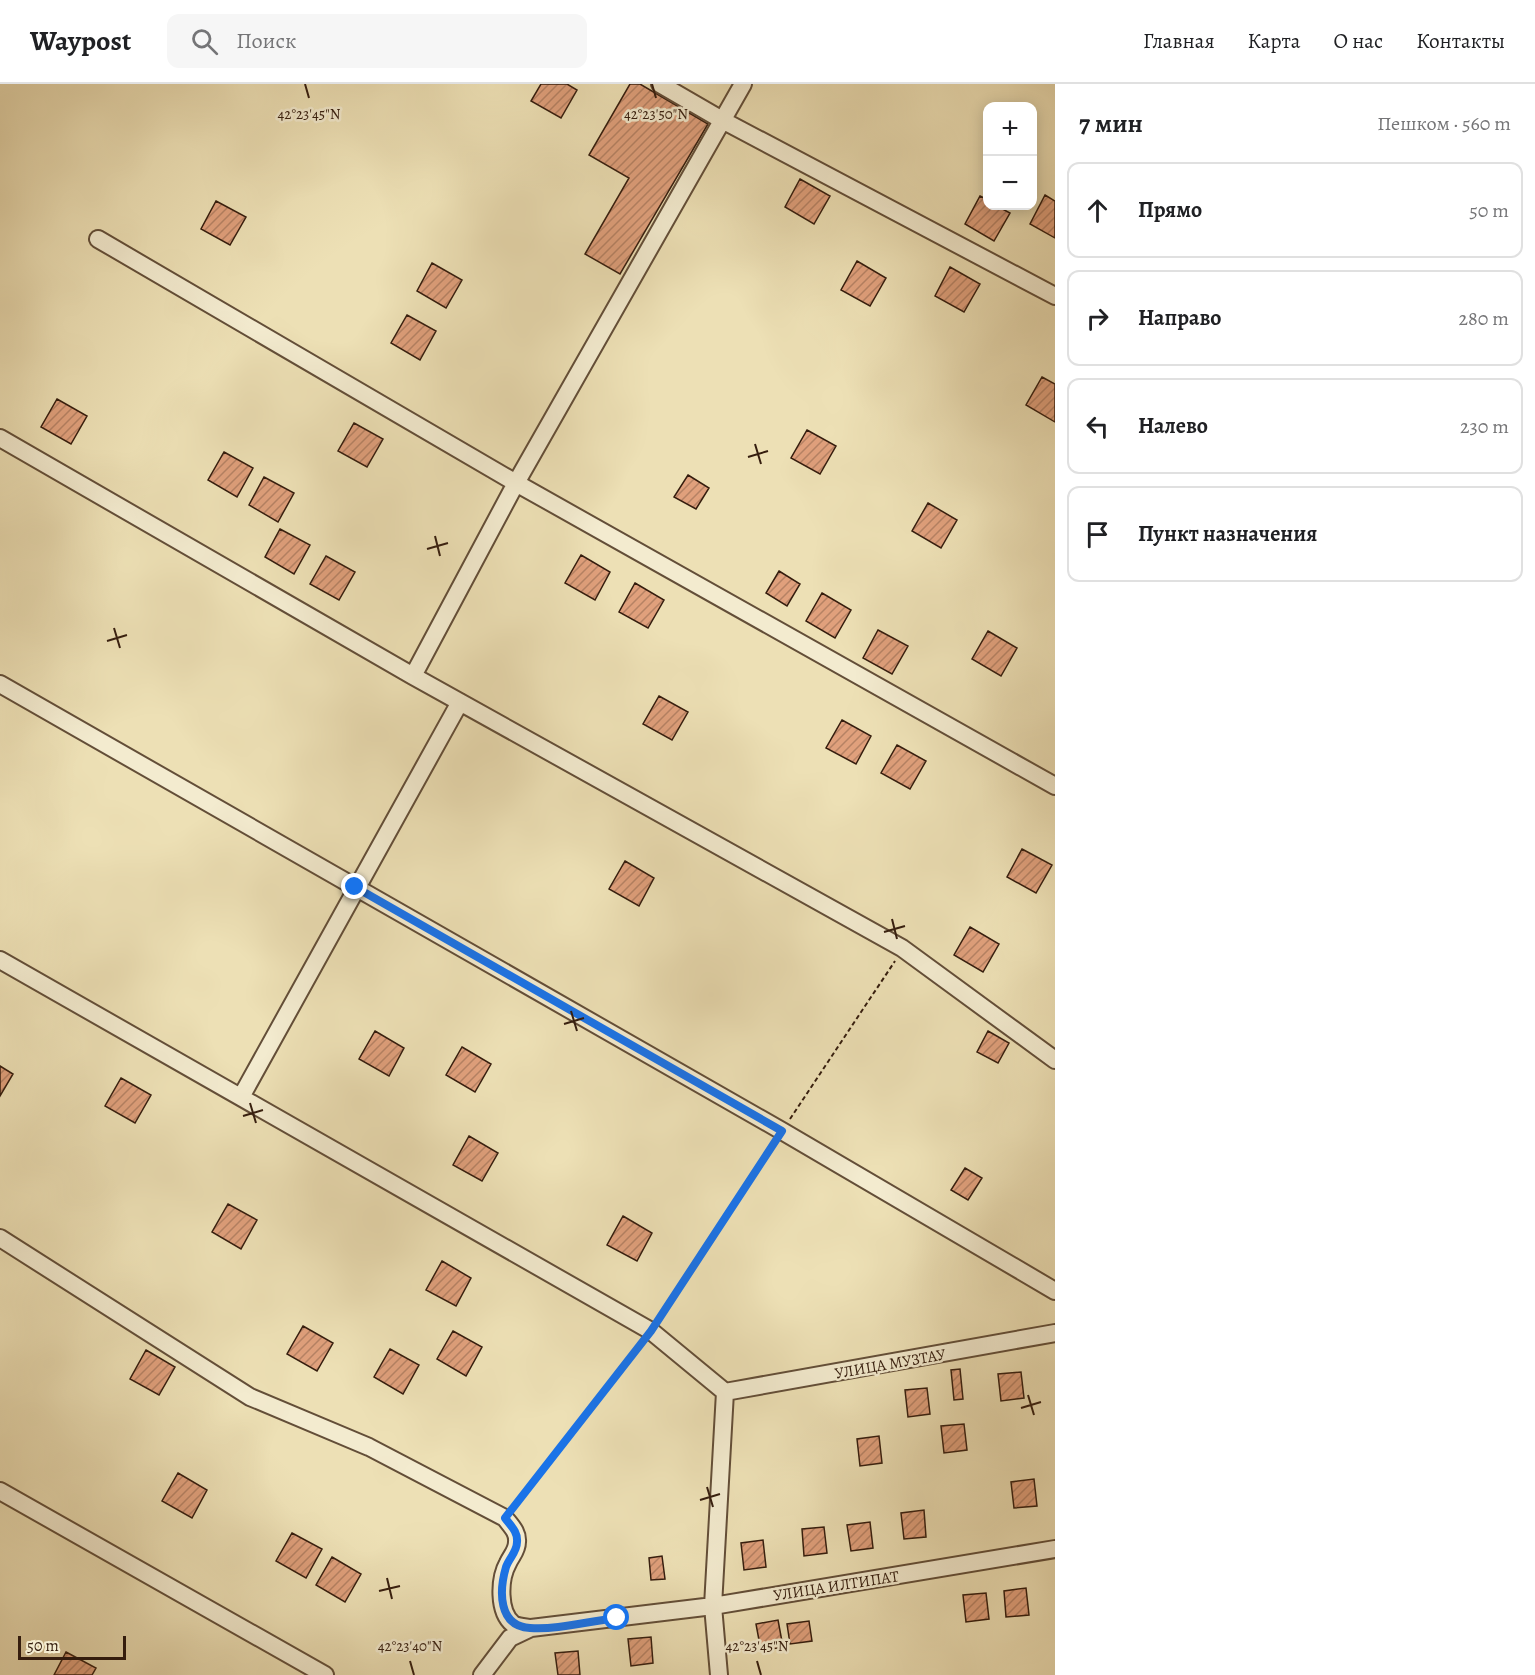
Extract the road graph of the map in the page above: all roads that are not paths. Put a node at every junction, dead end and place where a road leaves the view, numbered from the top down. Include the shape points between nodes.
1 (660, 84) edge
2 (743, 84) edge
3 (722, 120) junction
4 (98, 239) dead end
5 (1055, 296) edge
6 (0, 438) edge
7 (516, 483) junction
8 (413, 676) junction
9 (0, 684) edge
10 (460, 702) junction
11 (1055, 786) edge
12 (355, 887) junction
13 (0, 960) edge
14 (1055, 1060) edge
15 (241, 1097) junction
16 (0, 1238) edge
17 (1055, 1291) edge
18 (1055, 1333) edge
19 (725, 1392) junction
20 (0, 1491) edge
21 (1055, 1549) edge
22 (713, 1606) junction
23 (531, 1628) junction
24 (325, 1675) edge
25 (482, 1675) edge
26 (719, 1675) edge

1 - 3 street
2 - 3 street
3 - 5 street
3 - 7 street
4 - 7 street
6 - 8 street
7 - 8 street
7 - 11 street
8 - 10 street
9 - 12 street
10 - 12 street
10 - 14 street via 903,949
12 - 15 street
12 - 17 street
13 - 15 street
15 - 19 street via 651,1331
16 - 23 street via 250,1397 369,1447 505,1518 518,1540 501,1590 505,1616 515,1626
18 - 19 street, УЛИЦА МУЗТАУ
19 - 22 street
20 - 24 street
21 - 22 street, УЛИЦА ИЛТИПАТ
22 - 23 street, УЛИЦА ИЛТИПАТ
22 - 26 street
23 - 25 street via 510,1638

